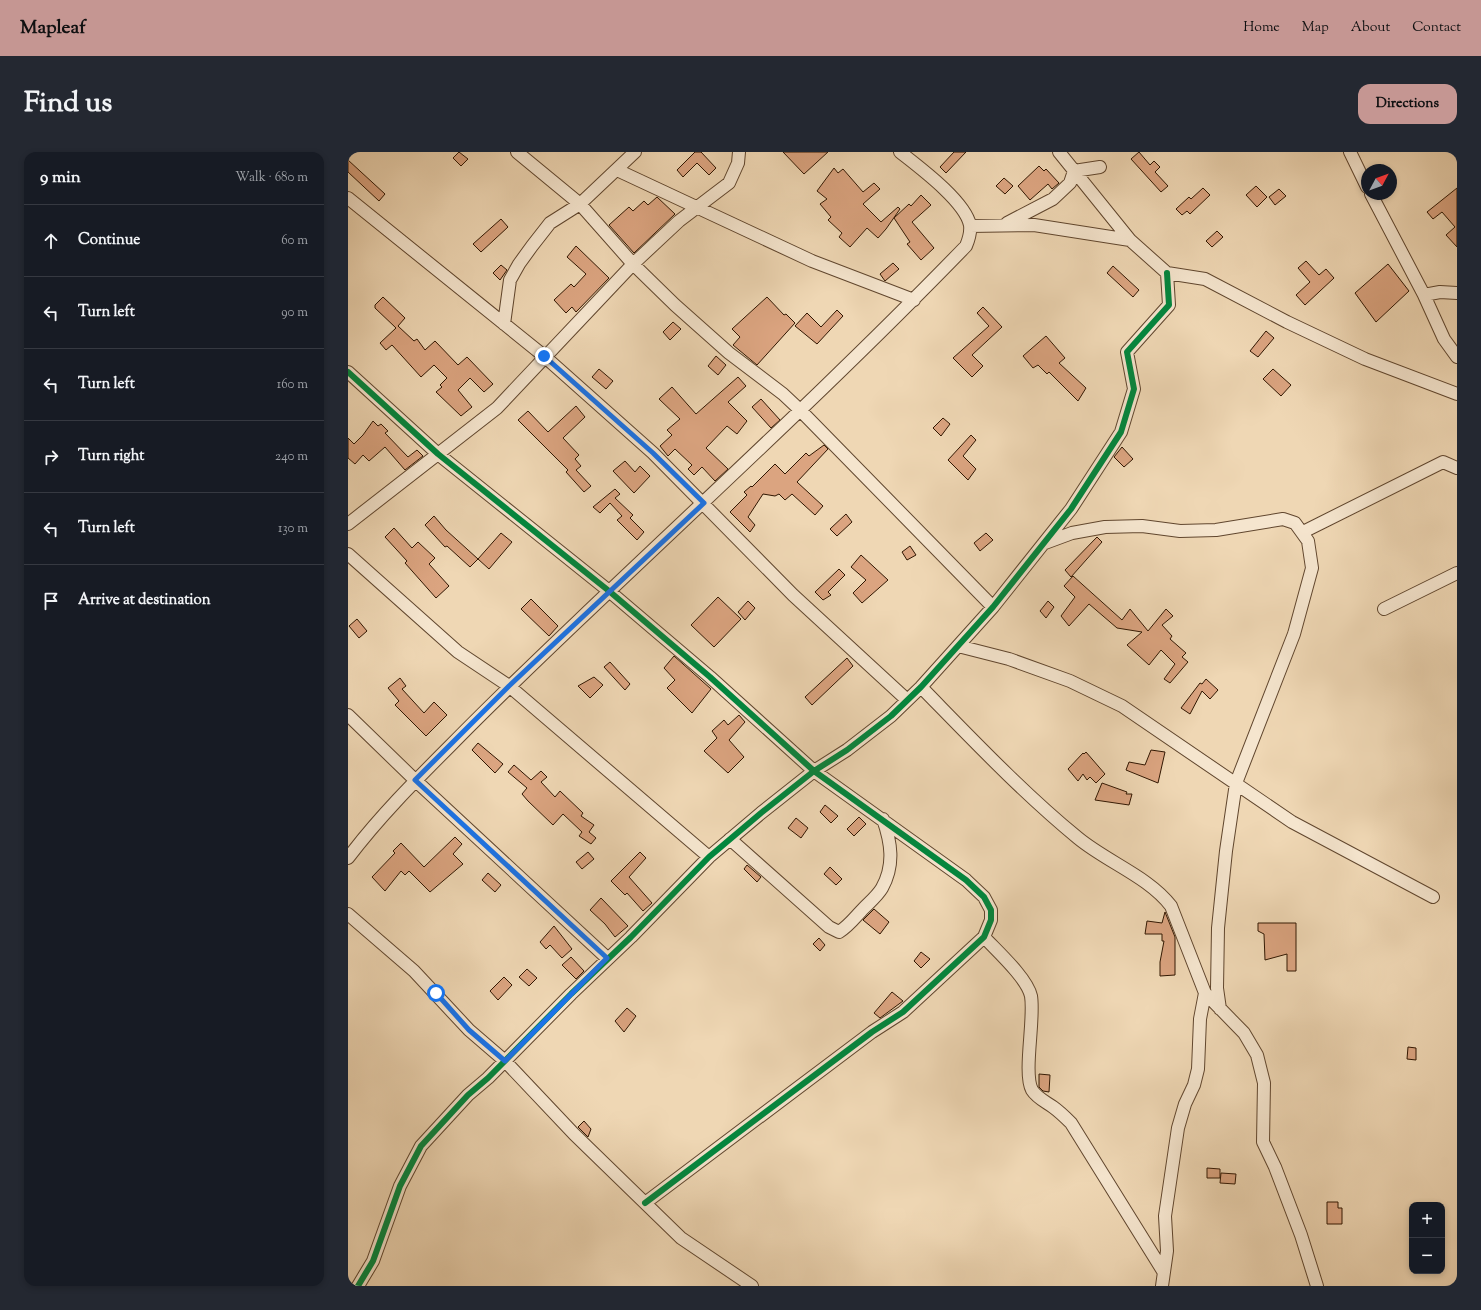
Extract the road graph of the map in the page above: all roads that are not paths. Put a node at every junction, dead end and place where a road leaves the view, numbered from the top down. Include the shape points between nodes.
1 (517, 152) edge
2 (635, 152) edge
3 (739, 152) edge
4 (900, 152) edge
5 (1059, 152) edge
6 (1350, 152) edge
7 (1100, 167) dead end
8 (617, 170) junction
9 (1074, 170) junction
10 (1361, 175) edge
11 (348, 198) edge
12 (1374, 200) edge
13 (580, 204) junction
14 (698, 208) junction
15 (1002, 225) junction
16 (970, 226) junction
17 (1130, 240) junction
18 (633, 264) junction
19 (1166, 273) junction
20 (1457, 293) edge
21 (1424, 295) junction
22 (914, 300) junction
23 (504, 324) junction
24 (1444, 339) junction
25 (1457, 344) edge
26 (544, 356) junction
27 (1457, 357) edge
28 (348, 372) edge
29 (1457, 394) edge
30 (800, 410) junction
31 (438, 454) junction
32 (1457, 468) edge
33 (704, 503) junction
34 (348, 524) edge
35 (1303, 532) junction
36 (1044, 544) junction
37 (348, 554) edge
38 (1457, 572) edge
39 (609, 591) junction
40 (993, 607) junction
41 (1384, 609) dead end
42 (958, 646) junction
43 (509, 686) junction
44 (921, 687) junction
45 (906, 699) junction
46 (348, 715) edge
47 (814, 771) junction
48 (415, 780) junction
49 (1236, 783) junction
50 (883, 819) junction
51 (730, 839) junction
52 (709, 857) junction
53 (348, 858) edge
54 (1433, 897) dead end
55 (348, 914) edge
56 (984, 937) junction
57 (607, 958) junction
58 (1205, 994) junction
59 (1220, 1009) junction
60 (505, 1061) junction
61 (645, 1203) junction
62 (1163, 1270) junction
63 (358, 1286) edge
64 (752, 1286) edge
65 (1162, 1286) edge
66 (1317, 1286) edge

1 - 13 street
2 - 8 street
3 - 14 street via 738,163 728,183
4 - 16 street via 960,206
5 - 9 street
6 - 10 street
7 - 9 street
8 - 13 street
8 - 14 street
9 - 15 street via 1070,183 1053,199
9 - 17 street
11 - 23 street
12 - 21 street
13 - 18 street
13 - 23 street via 550,224 518,264 510,280
14 - 18 street via 679,221
14 - 22 street via 812,261
15 - 16 street
15 - 17 street via 1034,225
16 - 22 street via 970,237 966,246
17 - 19 street
18 - 26 street
18 - 30 street via 674,305
19 - 29 street via 1205,279 1365,359
19 - 36 street via 1169,305 1127,352 1134,389 1121,432 1071,509
20 - 21 street via 1440,292
21 - 24 street
22 - 30 street
23 - 26 street
24 - 25 street
24 - 27 street
26 - 31 street via 497,408
26 - 33 street via 653,453
28 - 31 street
30 - 33 street
30 - 40 street
31 - 34 street
31 - 39 street
32 - 35 street via 1442,462
33 - 39 street
33 - 45 street via 793,595
35 - 36 street via 1295,523 1283,520 1216,530 1180,531 1142,526 1112,527 1072,533
35 - 49 street via 1310,549 1312,568 1294,634
36 - 40 street
37 - 43 street via 458,652
38 - 41 street
39 - 43 street
39 - 47 street via 710,677
40 - 42 street
42 - 44 street
42 - 49 street via 1009,659 1070,681 1122,706
43 - 48 street
43 - 52 street
44 - 45 street
44 - 58 street via 1042,808 1089,847 1149,884 1162,895 1175,916
45 - 47 street via 891,716 847,750
46 - 48 street
47 - 50 street
47 - 51 street
48 - 53 street via 364,836
48 - 57 street
49 - 54 street via 1292,822
49 - 59 street via 1218,928 1216,988
50 - 51 street via 890,841 891,862 888,876 882,889 839,932 829,928
50 - 56 street via 966,880 984,897 991,910 991,920
51 - 52 street
52 - 57 street
55 - 60 street via 414,971 469,1030
56 - 61 street via 903,1012 872,1032
56 - 62 street via 1026,984 1031,996 1028,1075 1032,1091 1071,1123
57 - 60 street
58 - 59 street
58 - 62 street via 1200,1019 1198,1069 1178,1128 1165,1216 1167,1251
59 - 66 street via 1244,1033 1257,1055 1264,1083 1263,1142 1301,1235
60 - 61 street via 574,1134
60 - 63 street via 468,1095 421,1146 400,1186 373,1261
61 - 64 street via 681,1238
62 - 65 street

